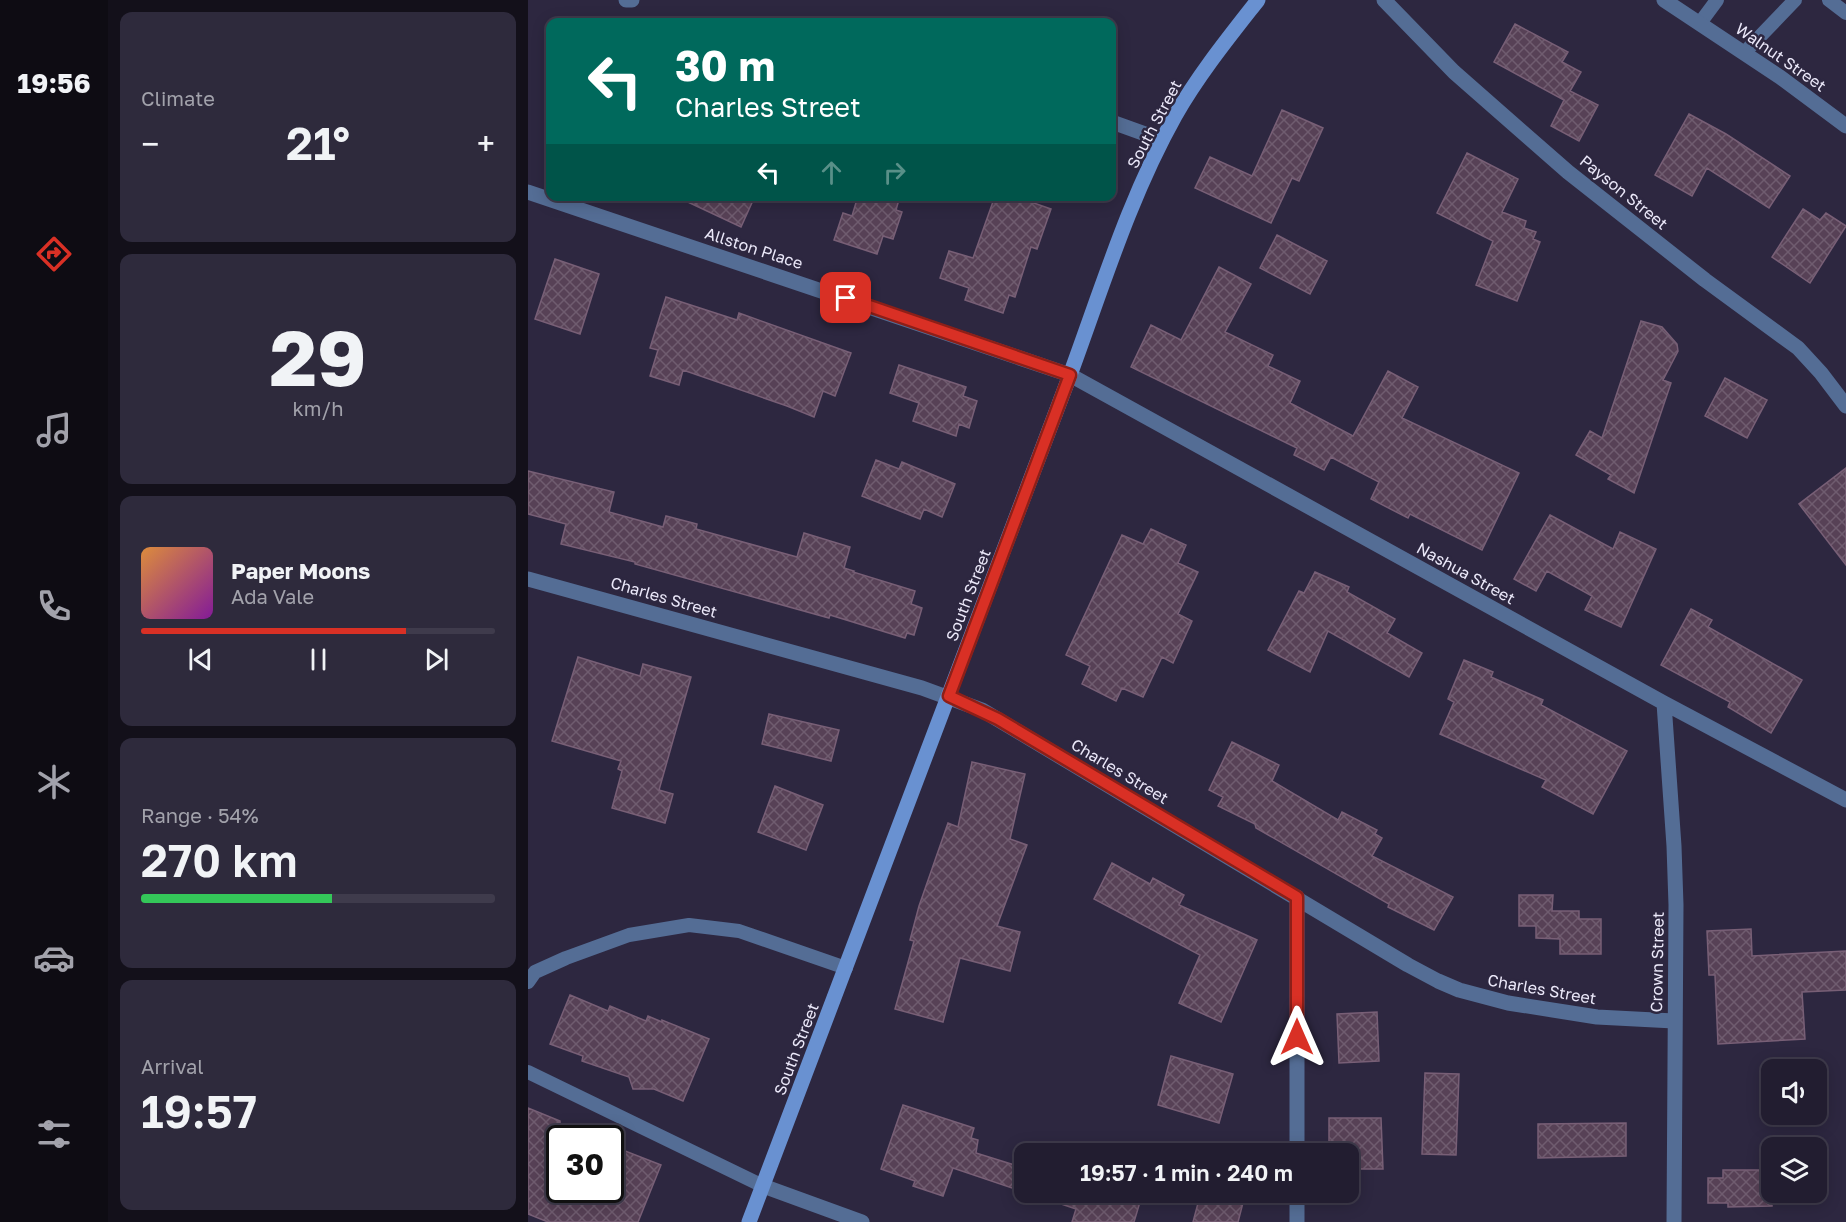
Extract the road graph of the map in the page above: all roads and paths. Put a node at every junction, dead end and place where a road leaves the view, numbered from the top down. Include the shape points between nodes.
1 (626, 0) edge
2 (632, 0) edge
3 (1258, 0) edge
4 (1383, 0) edge
5 (1664, 0) edge
6 (1717, 0) edge
7 (1795, 0) edge
8 (1829, 0) edge
9 (1846, 13) edge
10 (1700, 23) junction
11 (1744, 52) junction
12 (1116, 123) edge
13 (1846, 126) edge
14 (1162, 140) junction
15 (528, 192) edge
16 (546, 198) edge
17 (555, 201) edge
18 (1070, 375) junction
19 (1846, 406) edge
20 (528, 579) edge
21 (949, 696) junction
22 (1664, 703) junction
23 (1846, 800) edge
24 (1297, 897) junction
25 (846, 968) junction
26 (528, 982) edge
27 (1674, 1021) junction
28 (528, 1072) edge
29 (1297, 1143) edge
30 (763, 1186) junction
31 (1297, 1203) edge
32 (749, 1222) edge
33 (862, 1222) edge
34 (1297, 1222) edge
35 (1674, 1222) edge

1 - 2 street
3 - 14 main road, South Street via 1188,94
4 - 19 street, Payson Street via 1454,72 1568,172 1798,348
5 - 10 street, Walnut Street
6 - 10 lane
7 - 11 lane
8 - 9 lane
10 - 11 street, Walnut Street
11 - 13 street, Walnut Street
12 - 14 street
14 - 18 main road, South Street via 1116,248
15 - 16 street, Allston Place
17 - 18 street, Allston Place
18 - 21 main road, South Street
18 - 22 street, Nashua Street
20 - 21 street, Charles Street
21 - 24 street, Charles Street via 998,719
21 - 25 main road, South Street
22 - 23 street, Nashua Street
22 - 27 street, Crown Street via 1674,846
24 - 27 street, Charles Street via 1459,990 1563,1013
24 - 29 street
25 - 26 lane via 739,931 689,925 629,935 566,958 536,972
25 - 30 main road, South Street
27 - 35 street, Crown Street
28 - 30 lane
30 - 32 main road, South Street
30 - 33 street
31 - 34 street

